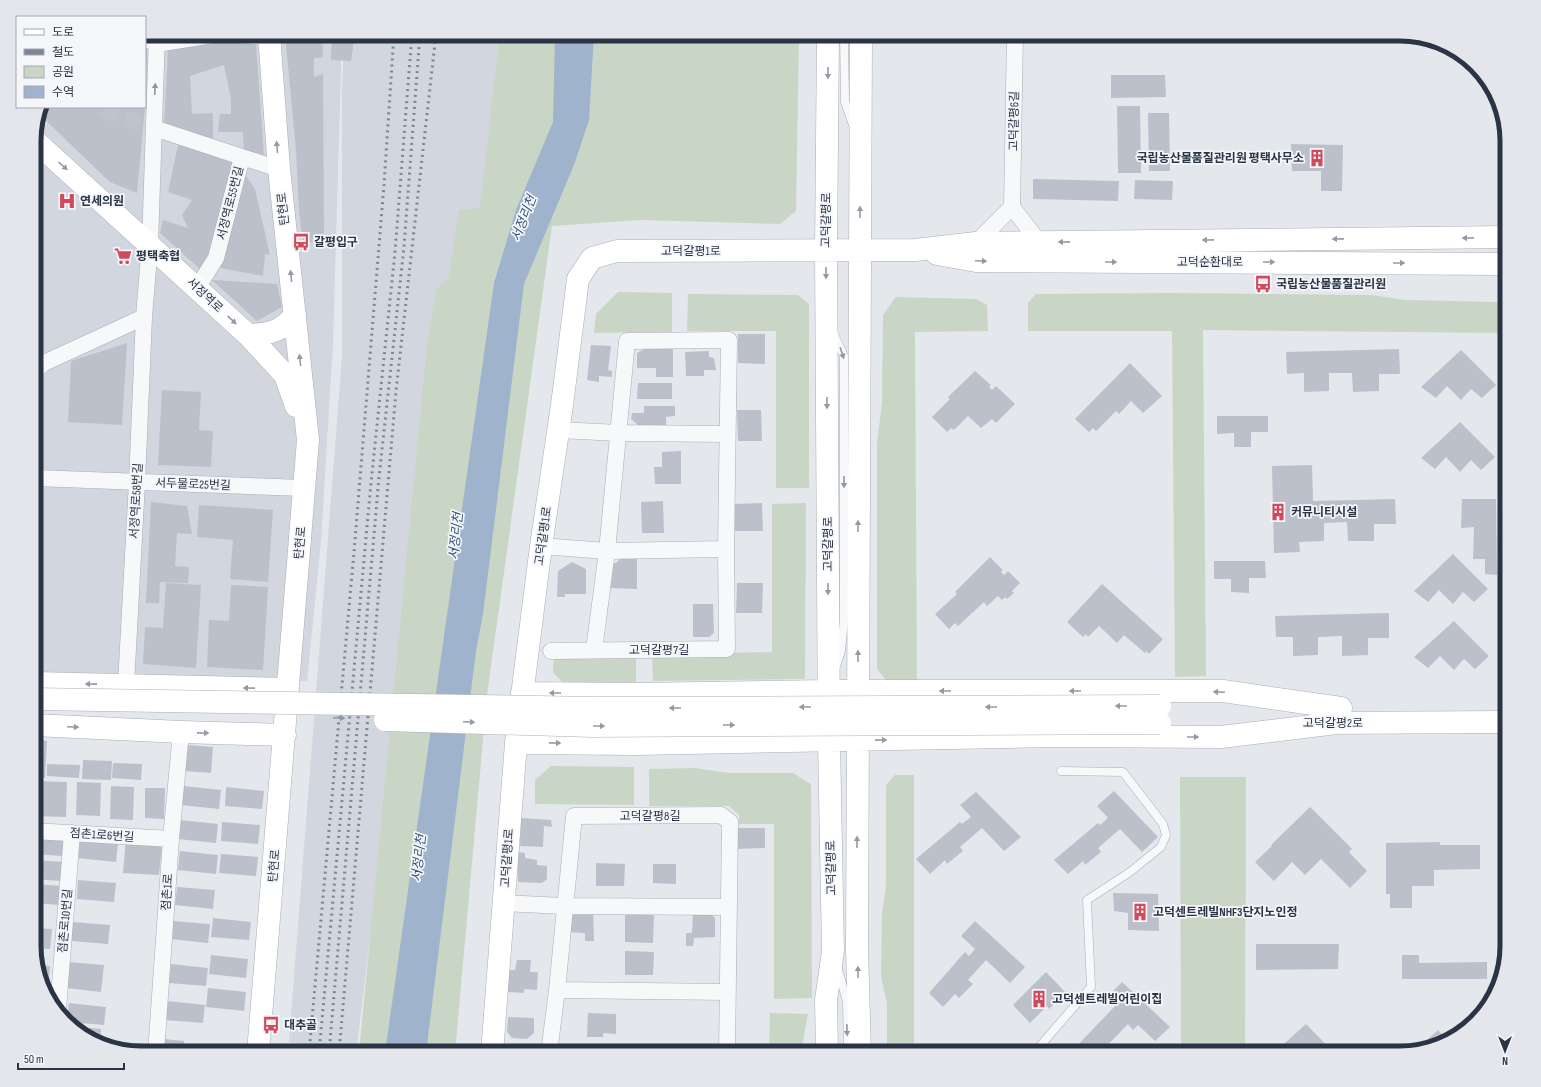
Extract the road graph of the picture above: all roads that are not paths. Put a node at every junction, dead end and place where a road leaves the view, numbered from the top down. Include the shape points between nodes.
1 (170, 41) edge
2 (269, 41) edge
3 (828, 41) edge
4 (844, 41) edge
5 (861, 41) edge
6 (1015, 41) edge
7 (153, 42) edge
8 (154, 128) junction
9 (41, 146) edge
10 (861, 149) junction
11 (242, 157) junction
12 (279, 169) junction
13 (1012, 207) junction
14 (1500, 237) edge
15 (1039, 242) junction
16 (976, 243) junction
17 (150, 244) junction
18 (914, 250) junction
19 (826, 251) junction
20 (859, 251) junction
21 (1500, 264) edge
22 (197, 288) junction
23 (295, 315) junction
24 (144, 317) junction
25 (248, 335) junction
26 (41, 361) edge
27 (559, 430) junction
28 (619, 433) junction
29 (728, 434) junction
30 (308, 440) junction
31 (41, 478) edge
32 (137, 482) junction
33 (304, 488) junction
34 (541, 546) junction
35 (726, 549) junction
36 (607, 551) junction
37 (594, 650) junction
38 (551, 651) dead end
39 (41, 683) edge
40 (126, 685) junction
41 (288, 689) junction
42 (828, 691) junction
43 (858, 691) junction
44 (522, 693) junction
45 (636, 694) junction
46 (41, 699) edge
47 (1500, 709) edge
48 (41, 712) edge
49 (1160, 714) junction
50 (1339, 715) junction
51 (1500, 722) edge
52 (41, 725) edge
53 (181, 732) junction
54 (285, 734) junction
55 (858, 740) junction
56 (829, 741) junction
57 (516, 743) junction
58 (636, 744) junction
59 (1061, 771) dead end
60 (41, 831) edge
61 (72, 832) junction
62 (171, 839) junction
63 (504, 903) junction
64 (564, 906) junction
65 (729, 907) junction
66 (833, 950) junction
67 (557, 990) junction
68 (728, 992) junction
69 (59, 1002) edge
70 (156, 1046) edge
71 (259, 1046) edge
72 (492, 1046) edge
73 (550, 1046) edge
74 (727, 1046) edge
75 (827, 1046) edge
76 (848, 1046) edge
77 (860, 1046) edge
78 (1040, 1046) edge

1 - 7 lane
12 -> 2 street, 탄현로
3 -> 19 street, 고덕갈평로
4 - 10 lane via 845,102
5 - 10 street
6 - 13 street, 고덕갈평6길
8 -> 7 street, 서정역로58번길
8 - 11 street, 서정역로55번길
8 - 17 street, 서정역로58번길
9 -> 17 street, 서정역로
20 -> 10 street
11 - 12 street
11 - 22 street, 서정역로55번길 via 216,258
23 -> 12 street, 탄현로
13 - 15 street
13 - 16 street
14 -> 15 street, 고덕순환대로
15 - 16 street, 고덕순환대로
16 - 18 street, 고덕순환대로
17 - 22 street, 서정역로
17 - 24 street, 서정역로58번길
18 - 20 street, 고덕순환대로
18 -> 21 street, 고덕순환대로 via 976,261
19 - 20 street, 고덕순환대로
19 - 27 street, 고덕갈평1로 via 617,251 592,258 578,279
19 -> 42 street, 고덕갈평로
43 -> 20 street
22 -> 25 street, 서정역로
23 - 25 street via 282,328 268,334
30 -> 23 street, 탄현로
24 - 26 street
24 - 32 street, 서정역로58번길
25 - 30 street, 서정역로 via 285,375
27 - 28 street
27 - 34 street, 고덕갈평1로
28 - 29 street
28 - 29 street, 고덕갈평7길 via 627,341 729,340
28 - 36 street, 고덕갈평7길
29 - 35 street, 고덕갈평7길
30 - 33 street, 탄현로
31 - 32 street, 서두물로25번길
32 - 33 street, 서두물로25번길
32 - 40 street, 서정역로58번길
33 - 41 street, 탄현로
34 - 36 street
34 - 44 street, 고덕갈평1로
35 - 36 street
35 - 37 street, 고덕갈평7길 via 727,649
36 - 37 street, 고덕갈평7길
37 - 38 street
40 -> 39 street
41 -> 40 street
41 - 54 street, 탄현로
42 - 43 street
42 - 45 street
42 - 56 street, 고덕갈평로
50 -> 43 street via 1223,691
43 - 55 street
45 -> 44 street
44 - 57 street, 고덕갈평1로
45 - 58 street
49 -> 46 street, bridge
47 - 50 street, 고덕갈평2로
48 -> 49 street, bridge via 592,726
49 - 50 street, 고덕갈평2로
50 - 51 street, 고덕갈평2로
55 -> 50 street via 1058,736 1221,737
52 -> 53 street
53 -> 54 street
53 - 62 street, 점촌1로
54 - 71 street, 탄현로
55 - 56 street
77 -> 55 street via 857,950
56 - 58 street
56 - 66 street, 고덕갈평로
57 -> 58 street
57 - 63 street, 고덕갈평1로
59 - 78 lane via 1123,772 1163,824 1166,835 1161,847 1130,872 1086,900 1091,987
60 - 61 street, 점촌1로6번길
61 - 62 street, 점촌1로6번길
61 - 69 street, 점촌로10번길
62 - 70 street, 점촌1로
63 - 64 street
63 - 72 street, 고덕갈평1로
64 - 65 street
64 - 65 street, 고덕갈평8길 via 574,816 721,815 730,822
64 - 67 street, 고덕갈평8길
65 - 68 street, 고덕갈평8길
66 - 75 street, 고덕갈평로 via 826,1000
66 -> 76 lane via 847,1002
67 - 68 street
67 - 73 street, 고덕갈평8길
68 - 74 street, 고덕갈평8길

